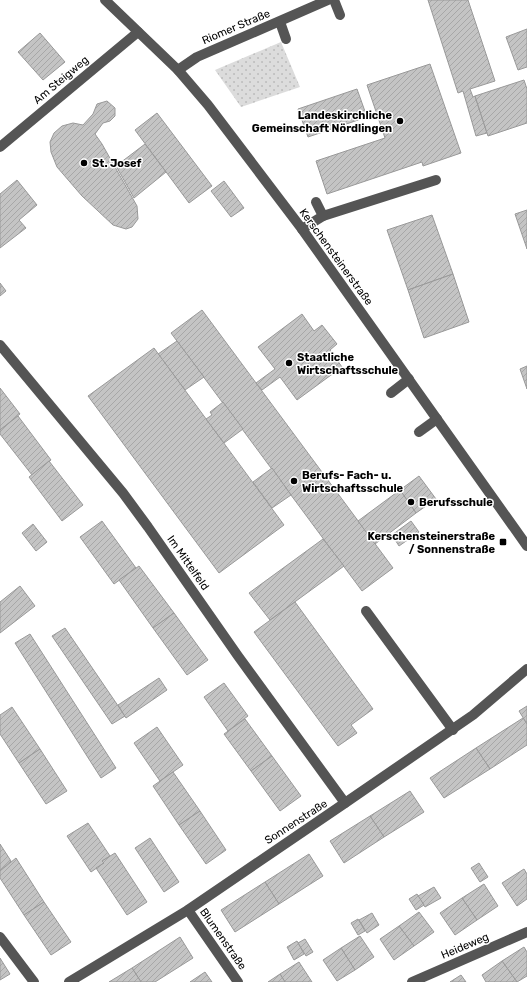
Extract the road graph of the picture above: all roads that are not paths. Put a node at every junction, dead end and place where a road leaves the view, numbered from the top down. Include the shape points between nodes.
1 (105, 0) edge
2 (328, 0) edge
3 (334, 0) edge
4 (340, 14) dead end
5 (280, 22) junction
6 (138, 32) junction
7 (286, 39) dead end
8 (178, 70) junction
9 (0, 147) edge
10 (436, 180) dead end
11 (316, 202) dead end
12 (323, 216) junction
13 (302, 229) junction
14 (0, 345) edge
15 (409, 379) junction
16 (391, 393) dead end
17 (438, 419) junction
18 (419, 432) dead end
19 (527, 546) edge
20 (366, 611) dead end
21 (527, 669) edge
22 (453, 730) junction
23 (345, 803) junction
24 (188, 910) junction
25 (527, 932) edge
26 (0, 937) edge
27 (34, 982) edge
28 (69, 982) edge
29 (238, 982) edge
30 (412, 982) edge

1 - 6 street, Kerschensteinerstraße
2 - 5 street, Riomer Straße
3 - 4 street
5 - 7 street
5 - 8 street, Riomer Straße via 196,57
6 - 8 street, Kerschensteinerstraße
6 - 9 street, Am Steigweg
8 - 13 street, Kerschensteinerstraße via 208,105
10 - 12 street
11 - 12 street
12 - 13 street
13 - 15 street, Kerschensteinerstraße
14 - 23 street, Im Mittelfeld via 123,493
15 - 16 street
15 - 17 street, Kerschensteinerstraße
17 - 18 street
17 - 19 street, Kerschensteinerstraße
20 - 22 street
21 - 22 street, Sonnenstraße
22 - 23 street, Sonnenstraße
23 - 24 street, Sonnenstraße
24 - 28 street, Sonnenstraße
24 - 29 street, Blumenstraße
25 - 30 street, Heideweg
26 - 27 street

